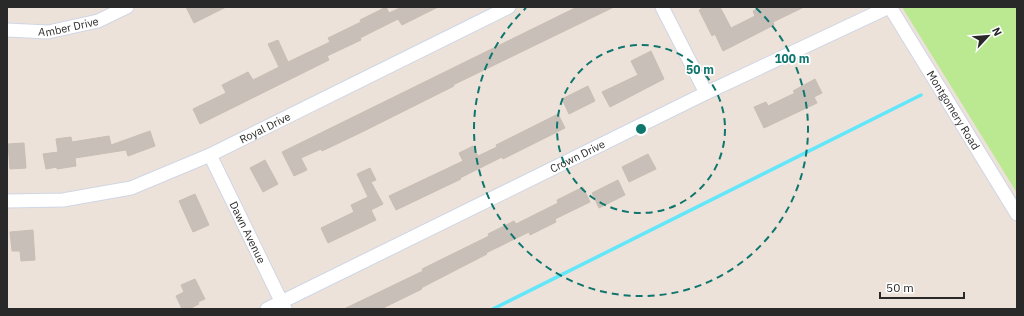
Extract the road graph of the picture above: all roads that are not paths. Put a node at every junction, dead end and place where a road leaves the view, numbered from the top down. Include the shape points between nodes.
1 (127, 7) edge
2 (509, 7) edge
3 (662, 7) edge
4 (890, 7) edge
5 (7, 30) edge
6 (706, 93) junction
7 (210, 155) junction
8 (7, 201) edge
9 (1017, 214) edge
10 (284, 306) edge
11 (268, 309) edge

1 - 5 street, Amber Drive via 98,21 48,32
2 - 7 street, Royal Drive
3 - 6 street
4 - 6 street, Crown Drive
4 - 9 street, Montgomery Road
6 - 10 street, Crown Drive
7 - 8 street, Royal Drive via 131,188 63,200
7 - 10 street, Dawn Avenue
10 - 11 street, Crown Drive

